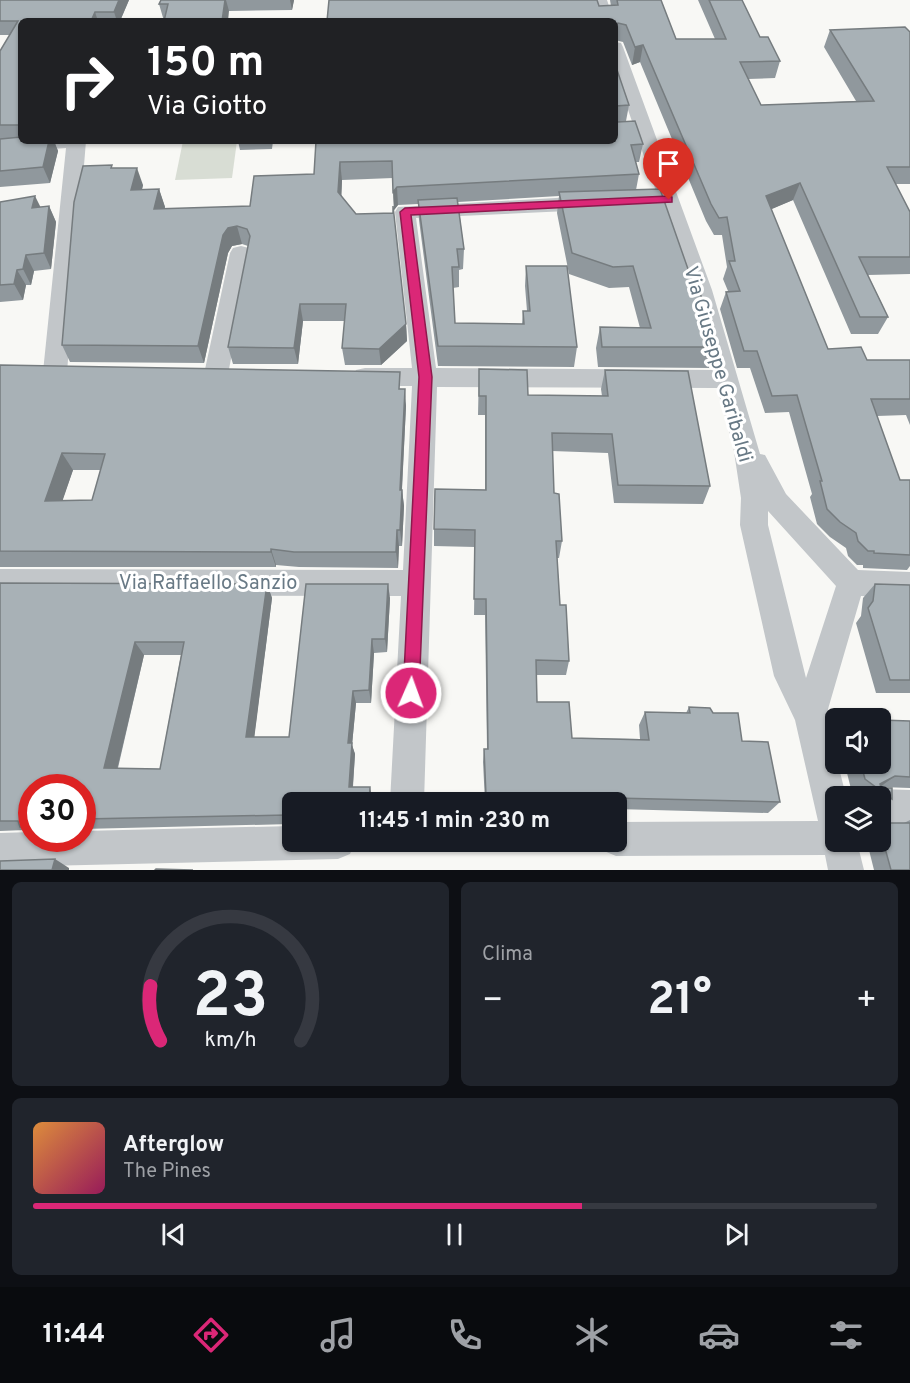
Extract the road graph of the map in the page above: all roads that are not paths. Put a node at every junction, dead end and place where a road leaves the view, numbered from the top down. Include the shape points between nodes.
1 (599, 0) edge
2 (605, 18) edge
3 (620, 75) edge
4 (76, 144) edge
5 (609, 202) edge
6 (241, 253) dead end
7 (55, 372) edge
8 (216, 374) edge
9 (344, 376) edge
10 (425, 377) junction
11 (725, 378) junction
12 (746, 445) junction
13 (0, 582) edge
14 (851, 582) junction
15 (415, 583) junction
16 (910, 585) edge
17 (810, 716) junction
18 (827, 786) edge
19 (407, 792) edge
20 (891, 806) edge
21 (910, 807) edge
22 (825, 838) edge
23 (627, 839) edge
24 (282, 843) edge
25 (0, 850) edge
26 (842, 852) edge
27 (846, 870) edge

1 - 2 street
3 - 11 street, Via Giuseppe Garibaldi via 657,200 701,290
4 - 7 street
5 - 10 street via 405,212
6 - 8 street
9 - 10 street
10 - 11 street
10 - 15 street
11 - 12 street, Via Giuseppe Garibaldi
12 - 14 street via 776,502
12 - 17 street, Via Giuseppe Garibaldi via 754,525 789,676
13 - 15 street, Via Raffaello Sanzio
14 - 16 street
14 - 17 street
15 - 19 street
17 - 18 street, Via Giuseppe Garibaldi
20 - 21 street
22 - 23 street
24 - 25 street
26 - 27 street

